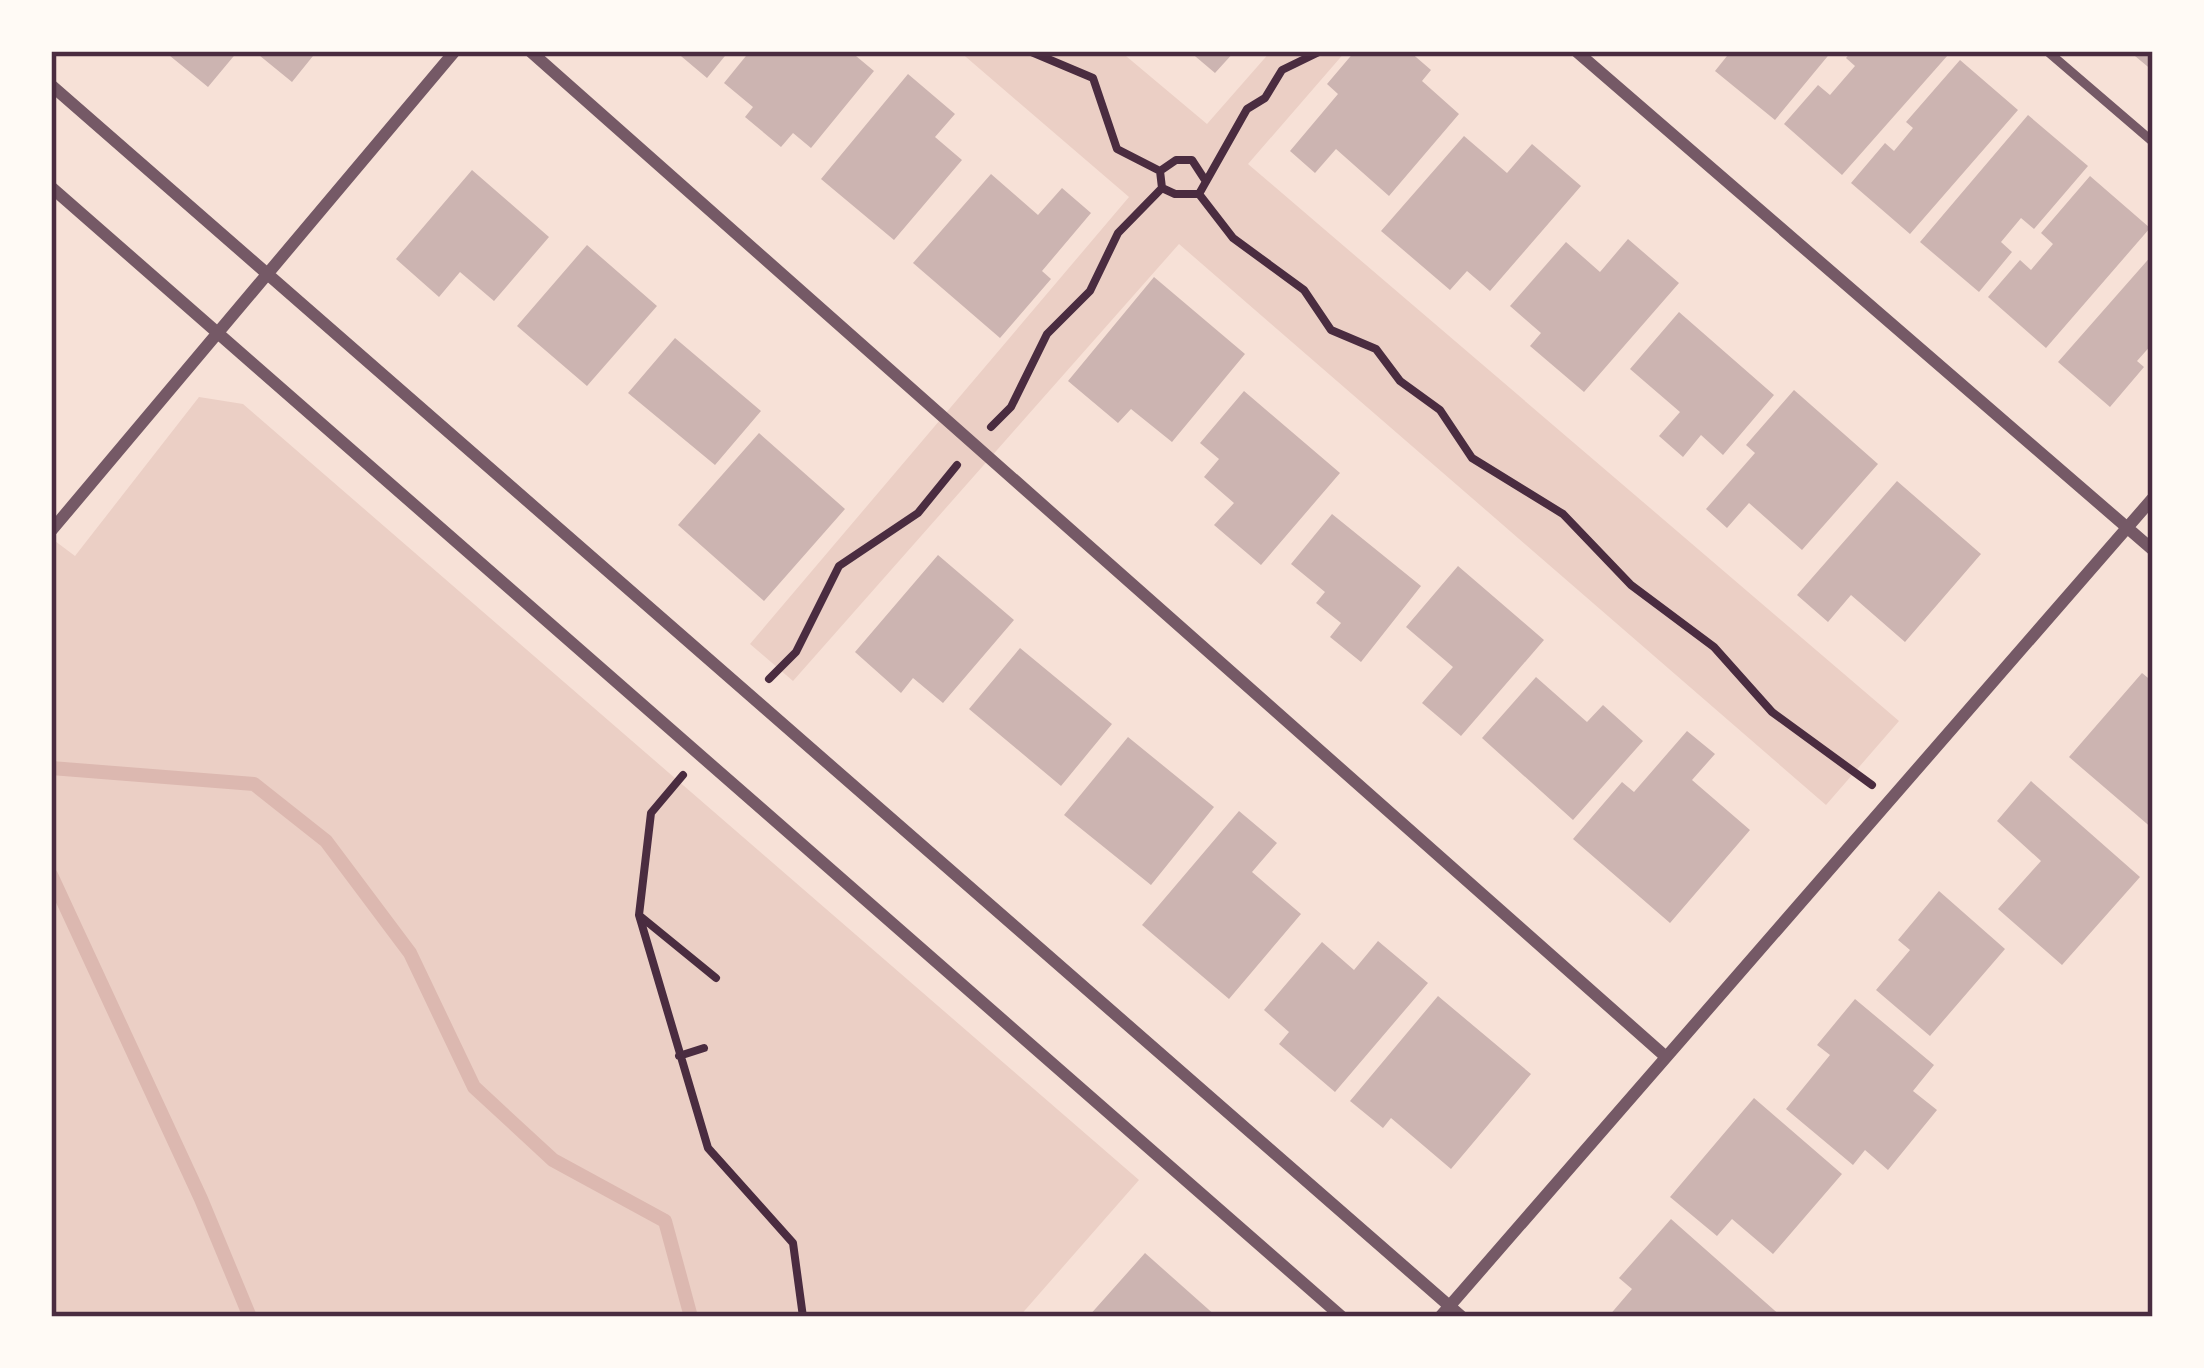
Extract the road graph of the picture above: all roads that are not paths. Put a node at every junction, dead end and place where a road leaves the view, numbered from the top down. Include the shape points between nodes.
1 (455, 51) edge
2 (530, 51) edge
3 (1576, 51) edge
4 (2047, 51) edge
5 (51, 85) edge
6 (2153, 142) edge
7 (51, 188) edge
8 (268, 273) junction
9 (218, 334) junction
10 (2153, 498) edge
11 (2127, 528) junction
12 (51, 531) edge
13 (2153, 550) edge
14 (1666, 1057) junction
15 (1445, 1312) edge
16 (1342, 1317) edge
17 (1462, 1317) edge

1 - 8 street
2 - 14 street
3 - 11 street
4 - 6 lane
5 - 8 street
7 - 9 street
8 - 9 street
8 - 15 street
9 - 12 street
9 - 16 street
10 - 11 street
11 - 13 street
11 - 14 street
14 - 15 street
15 - 17 street

